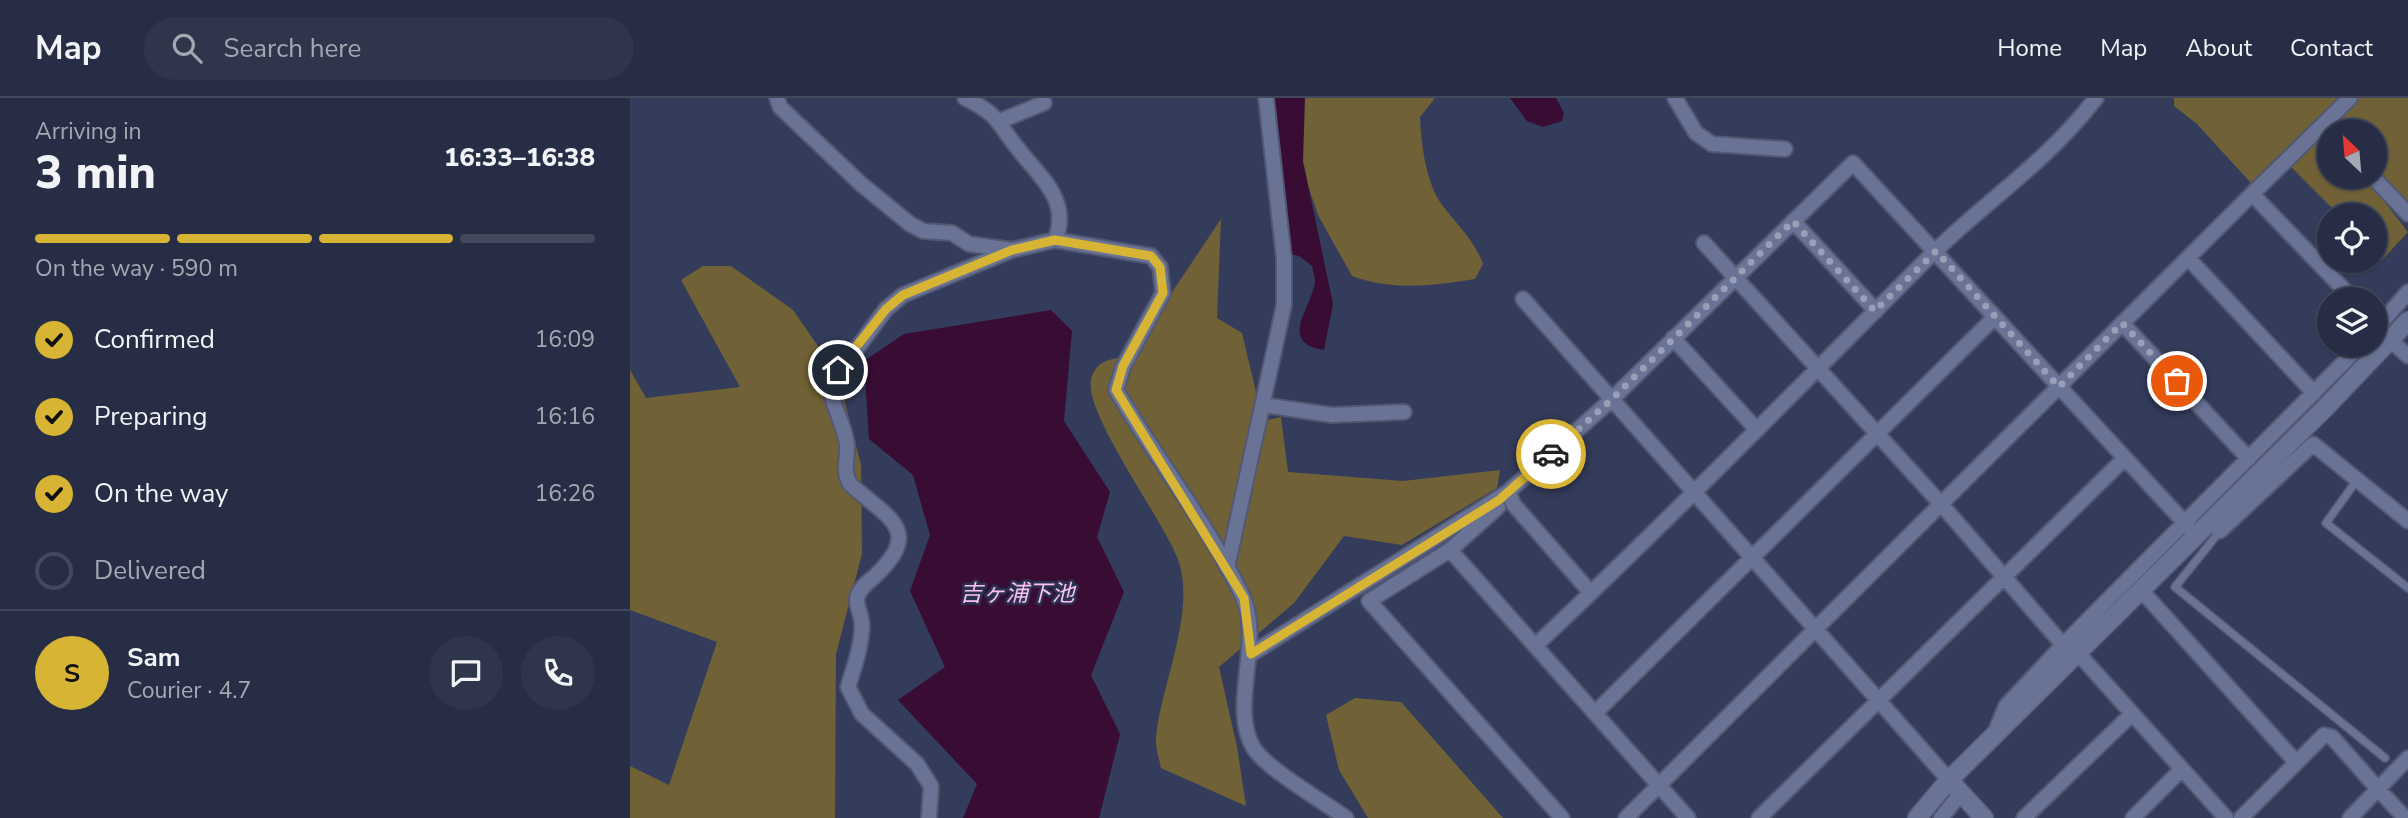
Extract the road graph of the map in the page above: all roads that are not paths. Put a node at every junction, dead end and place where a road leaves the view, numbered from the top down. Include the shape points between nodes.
1 (777, 98) edge
2 (965, 98) edge
3 (1266, 98) edge
4 (1675, 98) edge
5 (2096, 98) edge
6 (2350, 98) edge
7 (1044, 103) dead end
8 (2334, 119) edge
9 (1000, 121) junction
10 (2317, 137) edge
11 (1785, 149) dead end
12 (2384, 189) edge
13 (2252, 194) junction
14 (2408, 214) edge
15 (1793, 221) junction
16 (1055, 240) junction
17 (1704, 243) dead end
18 (1012, 250) junction
19 (1936, 251) junction
20 (2188, 258) junction
21 (1736, 277) junction
22 (2341, 287) edge
23 (2408, 292) edge
24 (1523, 299) dead end
25 (1875, 311) junction
26 (2387, 314) edge
27 (1994, 317) junction
28 (2408, 321) edge
29 (2122, 323) junction
30 (1673, 338) junction
31 (2391, 341) junction
32 (2408, 356) edge
33 (2349, 357) edge
34 (1817, 369) junction
35 (2059, 387) junction
36 (2314, 393) junction
37 (1611, 400) junction
38 (1263, 405) junction
39 (1404, 412) dead end
40 (1756, 430) junction
41 (1875, 435) junction
42 (2124, 458) junction
43 (2249, 459) junction
44 (2357, 480) junction
45 (1693, 492) junction
46 (1503, 496) junction
47 (1941, 504) junction
48 (2408, 522) edge
49 (2214, 526) junction
50 (2190, 528) junction
51 (1450, 550) junction
52 (1754, 557) junction
53 (1227, 568) junction
54 (2004, 578) junction
55 (2408, 588) edge
56 (2140, 589) junction
57 (1591, 593) junction
58 (1816, 627) junction
59 (1535, 646) junction
60 (2070, 648) junction
61 (1251, 654) junction
62 (1880, 699) junction
63 (1595, 713) junction
64 (2132, 713) junction
65 (2385, 758) dead end
66 (2408, 758) edge
67 (2296, 762) junction
68 (2182, 769) junction
69 (1657, 784) junction
70 (1955, 786) junction
71 (2378, 789) junction
72 (929, 818) edge
73 (1346, 818) edge
74 (1562, 818) edge
75 (1626, 818) edge
76 (1688, 818) edge
77 (1759, 818) edge
78 (1917, 818) edge
79 (1941, 818) edge
80 (1984, 818) edge
81 (2024, 818) edge
82 (2133, 818) edge
83 (2226, 818) edge
84 (2241, 818) edge
85 (2350, 818) edge
86 (2405, 818) edge

1 - 18 street via 780,107 910,224 923,231 952,233 969,244
2 - 9 street
3 - 38 street via 1284,259 1284,305
4 - 11 street via 1696,133 1712,144
5 - 19 street via 2031,170
6 - 8 street
7 - 9 street
9 - 16 street via 1059,204
10 - 13 street
12 - 14 street
13 - 20 street
13 - 22 street
15 - 19 street via 1853,163
15 - 21 street
15 - 25 street
16 - 18 street
16 - 53 street via 1151,256 1160,267 1163,293 1123,366 1116,390
17 - 21 street
18 - 72 street via 903,295 886,309 830,385 830,398 847,443 845,476 895,523 900,541 895,557 857,598 861,642 848,688 862,714 917,764 931,786
19 - 25 street
19 - 27 street
20 - 29 street
20 - 36 street
21 - 30 street
21 - 34 street
23 - 26 street
24 - 37 street
25 - 34 street
27 - 35 street
27 - 41 street
28 - 31 street
29 - 35 street
29 - 43 street
30 - 37 street
30 - 40 street
31 - 32 street
31 - 49 street
33 - 36 street
34 - 40 street
34 - 41 street
35 - 42 street
35 - 47 street
36 - 43 street
37 - 45 street
37 - 46 street
38 - 39 street via 1332,415
38 - 53 street
40 - 45 street
41 - 47 street
41 - 52 street
42 - 50 street
42 - 54 street
43 - 50 street
44 - 48 street
44 - 49 street via 2312,444
44 - 55 lane via 2326,523
45 - 52 street
45 - 57 street
46 - 51 street via 1500,505
46 - 57 street
46 - 61 street
47 - 54 street
47 - 58 street
49 - 50 street
49 - 65 lane via 2175,587
50 - 56 street
50 - 60 street
51 - 59 street
51 - 74 street via 1369,601
52 - 58 street
52 - 63 street
53 - 61 street via 1244,598
54 - 60 street
54 - 62 street
56 - 60 street
56 - 67 street
57 - 59 street
58 - 62 street
58 - 69 street
59 - 63 street
60 - 64 street
60 - 70 street
61 - 73 street via 1244,724 1254,749
62 - 70 street
62 - 77 street
63 - 69 street
64 - 68 street
64 - 81 street
66 - 71 street
67 - 71 street via 2324,735 2332,737
67 - 84 street
68 - 82 street
68 - 83 street
69 - 75 street
69 - 76 street
70 - 78 street
70 - 79 street
70 - 80 street
71 - 85 street
71 - 86 street

